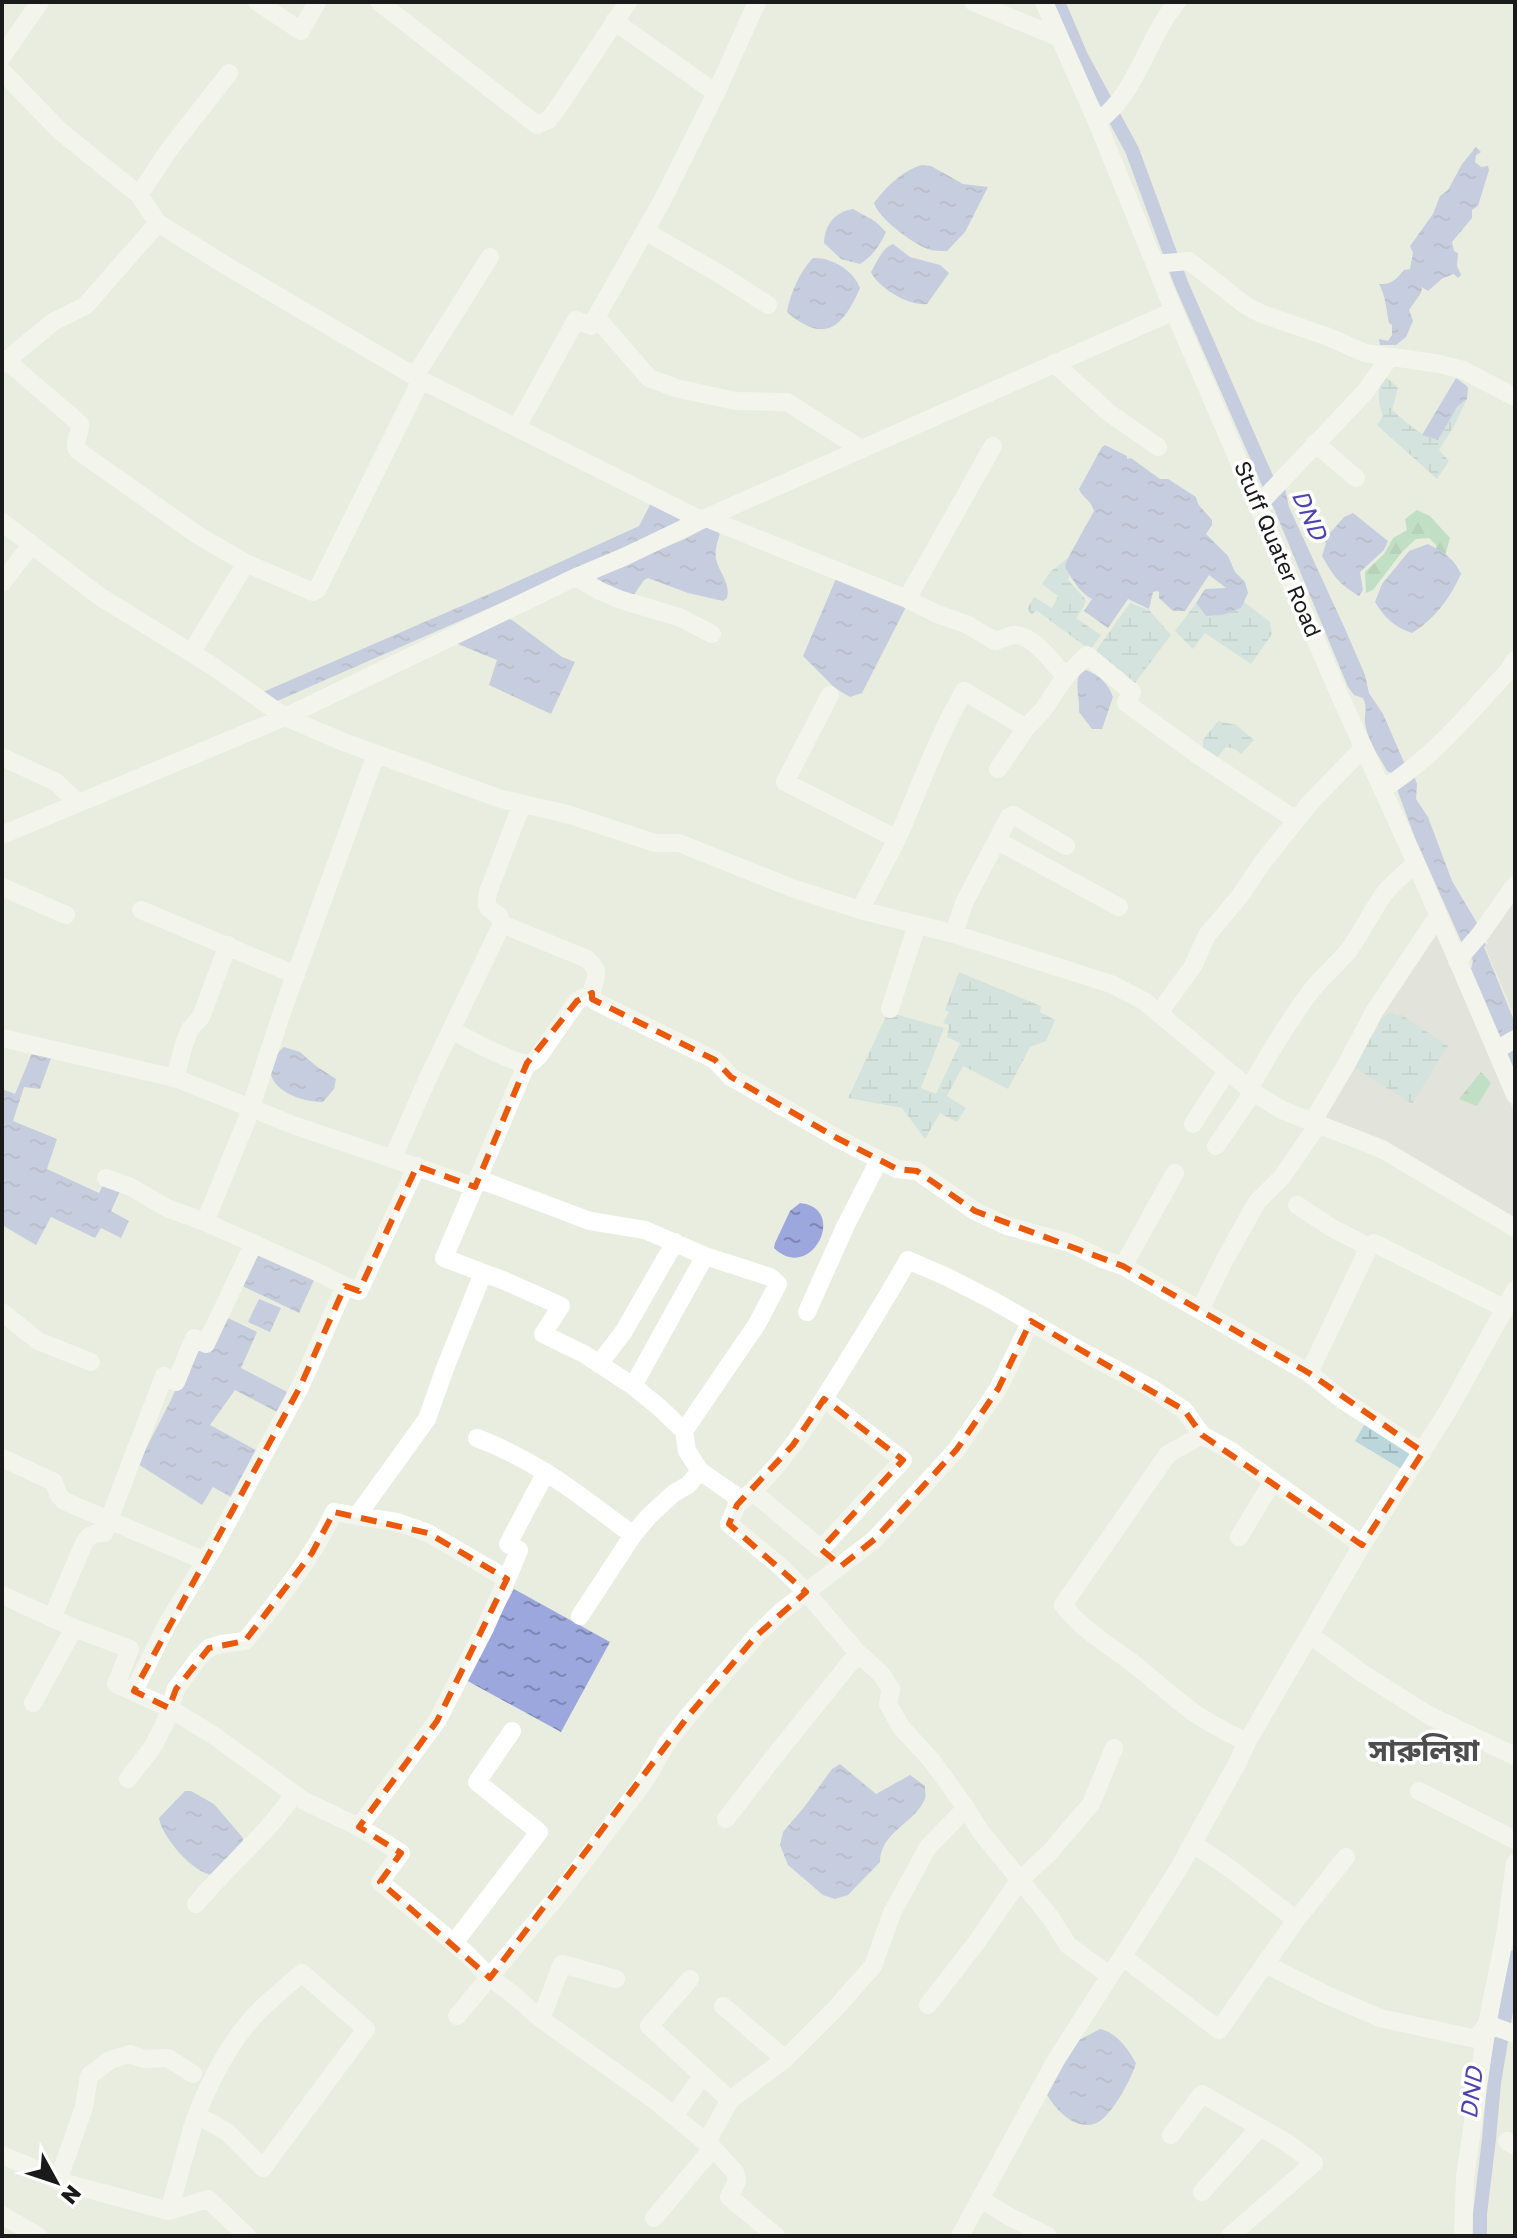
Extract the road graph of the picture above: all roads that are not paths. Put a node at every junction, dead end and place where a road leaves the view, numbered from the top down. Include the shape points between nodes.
1 (40, 2) edge
2 (257, 2) edge
3 (317, 2) edge
4 (379, 2) edge
5 (628, 2) edge
6 (757, 2) edge
7 (973, 2) edge
8 (1044, 2) edge
9 (1177, 2) edge
10 (614, 21) junction
11 (1060, 38) junction
12 (2, 57) edge
13 (2, 71) edge
14 (229, 73) dead end
15 (716, 93) junction
16 (1107, 113) junction
17 (139, 195) junction
18 (158, 223) junction
19 (645, 231) junction
20 (490, 257) dead end
21 (1168, 263) junction
22 (768, 305) dead end
23 (1174, 311) junction
24 (596, 317) junction
25 (1390, 357) junction
26 (4, 362) edge
27 (1054, 363) junction
28 (418, 378) junction
29 (1515, 397) edge
30 (517, 427) junction
31 (1315, 443) junction
32 (993, 446) dead end
33 (1158, 447) dead end
34 (861, 449) junction
35 (1356, 478) dead end
36 (1263, 500) junction
37 (704, 519) junction
38 (2, 522) edge
39 (31, 545) junction
40 (246, 563) junction
41 (576, 577) junction
42 (2, 583) edge
43 (907, 599) junction
44 (712, 634) dead end
45 (191, 653) junction
46 (1515, 660) edge
47 (1065, 677) junction
48 (830, 695) dead end
49 (285, 717) junction
50 (1026, 728) junction
51 (1363, 748) junction
52 (376, 754) junction
53 (2, 757) edge
54 (998, 769) dead end
55 (1389, 785) junction
56 (78, 803) junction
57 (522, 804) junction
58 (1296, 820) junction
59 (2, 835) edge
60 (897, 839) junction
61 (998, 841) junction
62 (1066, 846) dead end
63 (1416, 863) junction
64 (1515, 885) edge
65 (2, 887) edge
66 (1119, 907) dead end
67 (141, 910) dead end
68 (860, 910) junction
69 (66, 915) dead end
70 (1438, 916) junction
71 (502, 924) junction
72 (917, 925) junction
73 (954, 934) junction
74 (228, 945) junction
75 (1462, 956) junction
76 (296, 975) junction
77 (592, 993) junction
78 (890, 1009) dead end
79 (1159, 1013) junction
80 (451, 1030) junction
81 (2, 1038) edge
82 (1505, 1045) edge
83 (527, 1063) junction
84 (1227, 1071) junction
85 (175, 1078) junction
86 (1251, 1090) junction
87 (1515, 1095) edge
88 (250, 1108) junction
89 (1313, 1121) junction
90 (1193, 1124) dead end
91 (1216, 1146) dead end
92 (393, 1158) junction
93 (879, 1160) junction
94 (417, 1166) junction
95 (1175, 1173) dead end
96 (106, 1178) dead end
97 (477, 1183) junction
98 (1297, 1205) dead end
99 (205, 1222) junction
100 (1515, 1228) edge
101 (675, 1242) junction
102 (254, 1243) junction
103 (1369, 1247) junction
104 (705, 1256) junction
105 (1123, 1266) junction
106 (483, 1273) junction
107 (345, 1286) junction
108 (1515, 1290) edge
109 (1506, 1309) junction
110 (1200, 1310) junction
111 (2, 1312) edge
112 (807, 1312) dead end
113 (1031, 1321) junction
114 (91, 1362) dead end
115 (599, 1364) junction
116 (1309, 1373) junction
117 (633, 1386) junction
118 (824, 1399) junction
119 (684, 1431) junction
120 (1202, 1435) junction
121 (477, 1438) dead end
122 (1423, 1452) junction
123 (2, 1458) edge
124 (700, 1471) junction
125 (546, 1472) junction
126 (1273, 1481) junction
127 (753, 1492) junction
128 (737, 1505) junction
129 (357, 1516) junction
130 (110, 1519) junction
131 (633, 1535) junction
132 (1239, 1537) dead end
133 (1362, 1545) junction
134 (821, 1549) junction
135 (205, 1561) junction
136 (841, 1566) junction
137 (507, 1579) junction
138 (806, 1592) junction
139 (2, 1595) edge
140 (580, 1616) dead end
141 (52, 1618) junction
142 (74, 1628) junction
143 (1310, 1635) junction
144 (858, 1653) junction
145 (134, 1691) junction
146 (33, 1703) dead end
147 (169, 1708) junction
148 (512, 1731) dead end
149 (1247, 1742) junction
150 (1114, 1748) dead end
151 (1515, 1756) edge
152 (128, 1779) dead end
153 (1419, 1791) dead end
154 (294, 1794) junction
155 (966, 1808) junction
156 (726, 1819) dead end
157 (359, 1827) junction
158 (1515, 1840) edge
159 (1192, 1843) junction
160 (1346, 1857) dead end
161 (1515, 1863) edge
162 (1019, 1881) junction
163 (196, 1904) dead end
164 (1296, 1920) junction
165 (454, 1943) junction
166 (1123, 1957) junction
167 (1265, 1964) junction
168 (1109, 1975) junction
169 (490, 1978) junction
170 (616, 1979) dead end
171 (690, 1979) dead end
172 (928, 2005) dead end
173 (723, 2006) dead end
174 (457, 2016) dead end
175 (541, 2019) junction
176 (1487, 2024) junction
177 (1515, 2034) edge
178 (785, 2059) junction
179 (193, 2074) dead end
180 (703, 2075) junction
181 (730, 2100) junction
182 (197, 2115) junction
183 (674, 2116) junction
184 (1260, 2127) junction
185 (1171, 2135) dead end
186 (709, 2146) junction
187 (2, 2155) edge
188 (58, 2181) junction
189 (1202, 2192) dead end
190 (981, 2199) junction
191 (169, 2211) junction
192 (2, 2215) edge
193 (654, 2218) dead end
194 (38, 2236) edge
195 (247, 2236) edge
196 (776, 2236) edge
197 (960, 2236) edge
198 (1048, 2236) edge
199 (1230, 2236) edge
200 (1463, 2236) edge

1 - 12 street
2 - 3 street via 301,31
4 - 10 street via 537,125 548,120
5 - 10 street
6 - 15 street
7 - 11 street
8 - 11 street, Stuff Quater Road
9 - 16 street via 1126,92
10 - 15 street
11 - 16 street, Stuff Quater Road
13 - 17 street via 60,131
14 - 17 street
15 - 19 street
16 - 21 street, Stuff Quater Road
17 - 18 street
18 - 26 street via 85,306 53,322
18 - 28 street
19 - 22 street
19 - 24 street
20 - 28 street
21 - 23 street, Stuff Quater Road
21 - 25 street via 1189,261 1262,314 1365,353
23 - 27 street
23 - 36 street, Stuff Quater Road
24 - 30 street via 591,326 576,320
24 - 34 street via 649,378 735,401 787,402
25 - 29 street via 1463,370
25 - 31 street via 1365,392
26 - 40 street via 80,424 77,450
27 - 33 street via 1108,412
27 - 34 street
28 - 30 street
28 - 40 street via 317,590
30 - 37 street
31 - 35 street
31 - 36 street
32 - 43 street
34 - 37 street
36 - 51 street, Stuff Quater Road
37 - 41 street
37 - 43 street
38 - 39 street
39 - 42 street
39 - 45 street via 99,596
40 - 45 street
41 - 44 street
41 - 49 street
43 - 47 street via 995,641 1022,637
45 - 49 street
46 - 55 street via 1458,727
47 - 50 street
47 - 58 street via 1087,655 1132,692 1126,703
48 - 60 street via 785,782
49 - 52 street
49 - 56 street
50 - 54 street
50 - 60 street via 964,691 937,740
51 - 55 street, Stuff Quater Road
51 - 58 street
52 - 57 street
52 - 76 street
53 - 56 street via 56,782
55 - 63 street, Stuff Quater Road
56 - 59 street
57 - 68 street via 655,843 679,843
57 - 71 street via 488,892 488,910
58 - 79 street via 1207,935 1193,966
60 - 68 street
61 - 62 street via 1013,815
61 - 66 street
61 - 73 street via 964,903
63 - 70 street, Stuff Quater Road
63 - 86 street via 1379,901 1336,967 1308,994
64 - 75 street
65 - 69 street
67 - 74 street
68 - 72 street
70 - 75 street, Stuff Quater Road
70 - 89 street via 1374,1012
71 - 77 street via 587,959 597,972
71 - 80 street
72 - 73 street
72 - 78 street
73 - 79 street via 1107,983
74 - 76 street
74 - 85 street via 201,1017 184,1044
75 - 82 street, Stuff Quater Road
76 - 88 street
77 - 83 street via 577,1001 538,1057
77 - 93 street via 597,1002 715,1060 731,1077
79 - 84 street
80 - 83 street
80 - 92 street
81 - 85 street
82 - 87 street, Stuff Quater Road
83 - 97 street
84 - 86 street
84 - 90 street
85 - 88 street
86 - 89 street via 1282,1110
86 - 91 street
88 - 92 street
88 - 99 street
89 - 100 street via 1382,1149
89 - 110 street via 1315,1129 1282,1177 1257,1202
92 - 94 street
93 - 105 street via 917,1171 1007,1226 1070,1243
93 - 112 street
94 - 97 street
94 - 107 street via 359,1291
95 - 105 street
96 - 99 street
97 - 101 street via 590,1221 645,1230
97 - 106 street via 444,1258
98 - 103 street
99 - 102 street
101 - 104 street
101 - 115 street via 637,1311
102 - 107 street
102 - 130 street via 206,1344 194,1338 176,1382 164,1376
103 - 109 street via 1374,1243
103 - 116 street
104 - 117 street
104 - 119 street via 778,1284
105 - 110 street
106 - 115 street via 561,1306 543,1334
106 - 129 street via 427,1419
107 - 135 street via 300,1387
108 - 109 street
109 - 122 street
110 - 116 street
111 - 114 street via 38,1341
113 - 118 street via 908,1260
113 - 120 street via 1184,1410
113 - 136 street via 998,1389 957,1449 875,1539
115 - 117 street
116 - 122 street
117 - 119 street
118 - 127 street
118 - 134 street via 903,1460
119 - 124 street via 687,1451
120 - 126 street
120 - 149 street via 1168,1454 1063,1605 1190,1710
121 - 125 street
122 - 133 street
123 - 130 street via 54,1482 64,1501
124 - 128 street via 736,1496
124 - 131 street
125 - 131 street
125 - 137 street via 508,1544 519,1550
126 - 132 street
126 - 133 street
127 - 128 street
127 - 134 street
128 - 138 street via 729,1524
129 - 137 street via 428,1533
129 - 147 street via 334,1512 312,1553 245,1641 209,1648 176,1689
130 - 135 street
130 - 141 street via 104,1533 95,1533 84,1543
131 - 140 street
133 - 143 street
134 - 136 street
135 - 145 street
136 - 138 street
137 - 157 street via 437,1721
138 - 144 street
138 - 169 street via 756,1636 689,1715 644,1782
139 - 141 street
141 - 142 street
142 - 145 street via 130,1649 116,1684
142 - 146 street
143 - 149 street
143 - 151 street via 1430,1716
144 - 155 street via 888,1683 888,1704 901,1727
144 - 156 street
145 - 147 street
147 - 152 street via 152,1748
147 - 154 street
148 - 165 street via 477,1782 539,1832
149 - 159 street
150 - 162 street via 1091,1804
153 - 158 street
154 - 157 street
154 - 163 street via 266,1832
155 - 162 street
155 - 178 street via 928,1847 892,1913 873,1966
157 - 165 street via 401,1853 380,1882
159 - 164 street
159 - 166 street
160 - 164 street
161 - 176 street
162 - 168 street via 1068,1945
162 - 172 street
164 - 167 street
165 - 169 street
166 - 167 street via 1219,2030
166 - 168 street
167 - 176 street via 1380,2018 1476,2039
168 - 190 street
169 - 174 street
169 - 175 street
170 - 175 street via 562,1964
171 - 180 street via 649,2026
173 - 178 street
175 - 183 street
176 - 177 street
176 - 200 street via 1465,2178
178 - 181 street
179 - 188 street via 168,2058 130,2054 110,2060 89,2076
180 - 181 street
180 - 183 street
181 - 186 street
182 - 182 street via 227,2132 263,2168 366,2029 302,1973 259,2011 226,2054
182 - 191 street
183 - 186 street
184 - 185 street via 1202,2094
184 - 189 street
184 - 199 street via 1314,2163
186 - 193 street
186 - 196 street via 735,2172 737,2181 729,2197
187 - 188 street
188 - 191 street
190 - 197 street
190 - 198 street
191 - 195 street via 208,2199
192 - 194 street

